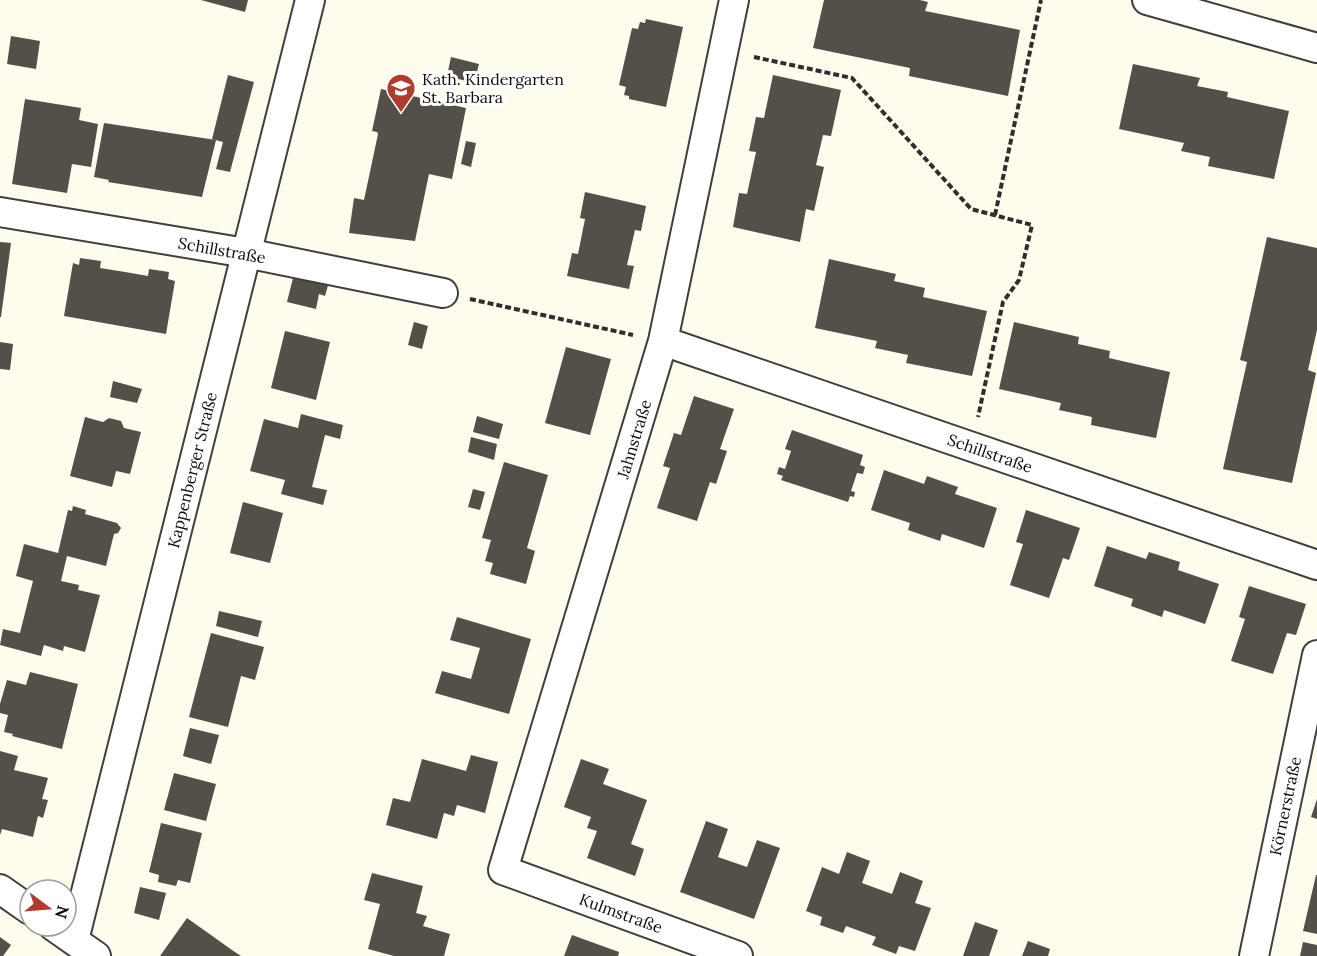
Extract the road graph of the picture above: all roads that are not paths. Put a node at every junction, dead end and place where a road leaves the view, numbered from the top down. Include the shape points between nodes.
1 (310, 0) edge
2 (734, 0) edge
3 (1147, 0) edge
4 (1317, 48) edge
5 (0, 212) edge
6 (246, 253) junction
7 (443, 293) road end
8 (663, 341) junction
9 (1317, 565) edge
10 (1317, 655) edge
11 (503, 870) joint
12 (0, 889) edge
13 (18, 902) edge
14 (74, 941) edge
15 (738, 956) edge
16 (1254, 956) edge

1 - 6 street, Kappenberger Straße
2 - 8 street, Jahnstraße
3 - 4 street
5 - 6 street, Schillstraße
6 - 7 street, Schillstraße
6 - 14 street, Kappenberger Straße
8 - 9 street, Schillstraße
8 - 11 street, Jahnstraße
10 - 16 street, Körnerstraße
11 - 15 street, Kulmstraße
12 - 13 street

